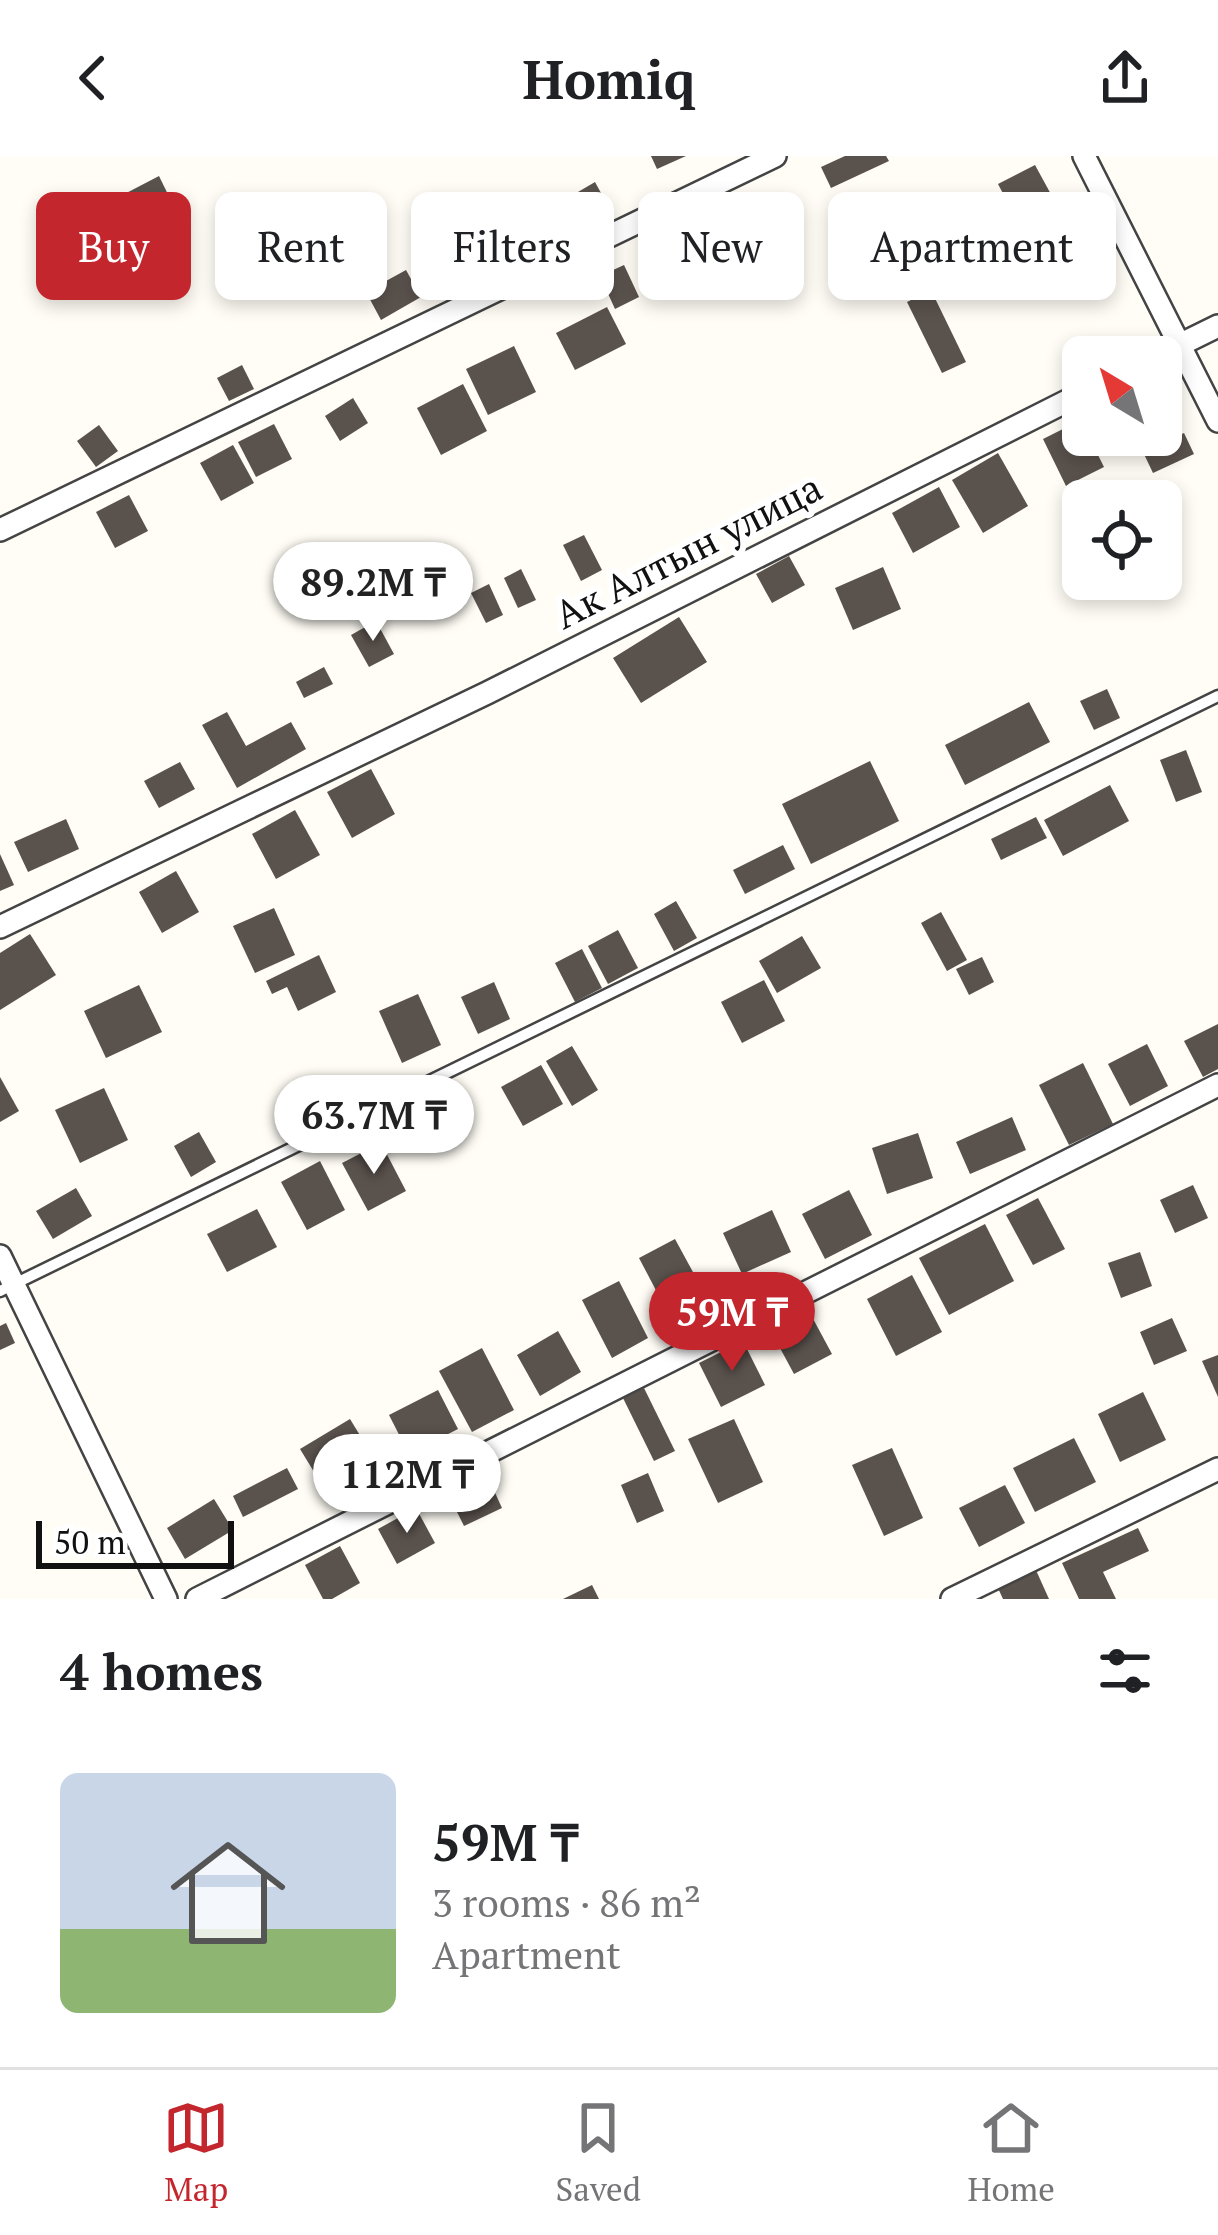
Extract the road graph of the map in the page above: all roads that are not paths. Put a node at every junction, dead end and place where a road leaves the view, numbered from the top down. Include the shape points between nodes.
1 (775, 156) edge
2 (1084, 156) edge
3 (1218, 326) edge
4 (1174, 336) edge
5 (1182, 344) edge
6 (1182, 351) edge
7 (1062, 404) edge
8 (1218, 421) edge
9 (0, 530) edge
10 (1218, 696) edge
11 (0, 927) edge
12 (1218, 1085) edge
13 (0, 1256) edge
14 (7, 1288) edge
15 (1218, 1469) edge
16 (166, 1599) edge
17 (197, 1599) edge
18 (952, 1599) edge

1 - 9 street
2 - 4 street
3 - 5 street
6 - 8 street
7 - 11 street, Ак Алтын улица
10 - 14 lane
12 - 17 street
13 - 14 street
14 - 16 street
15 - 18 street

